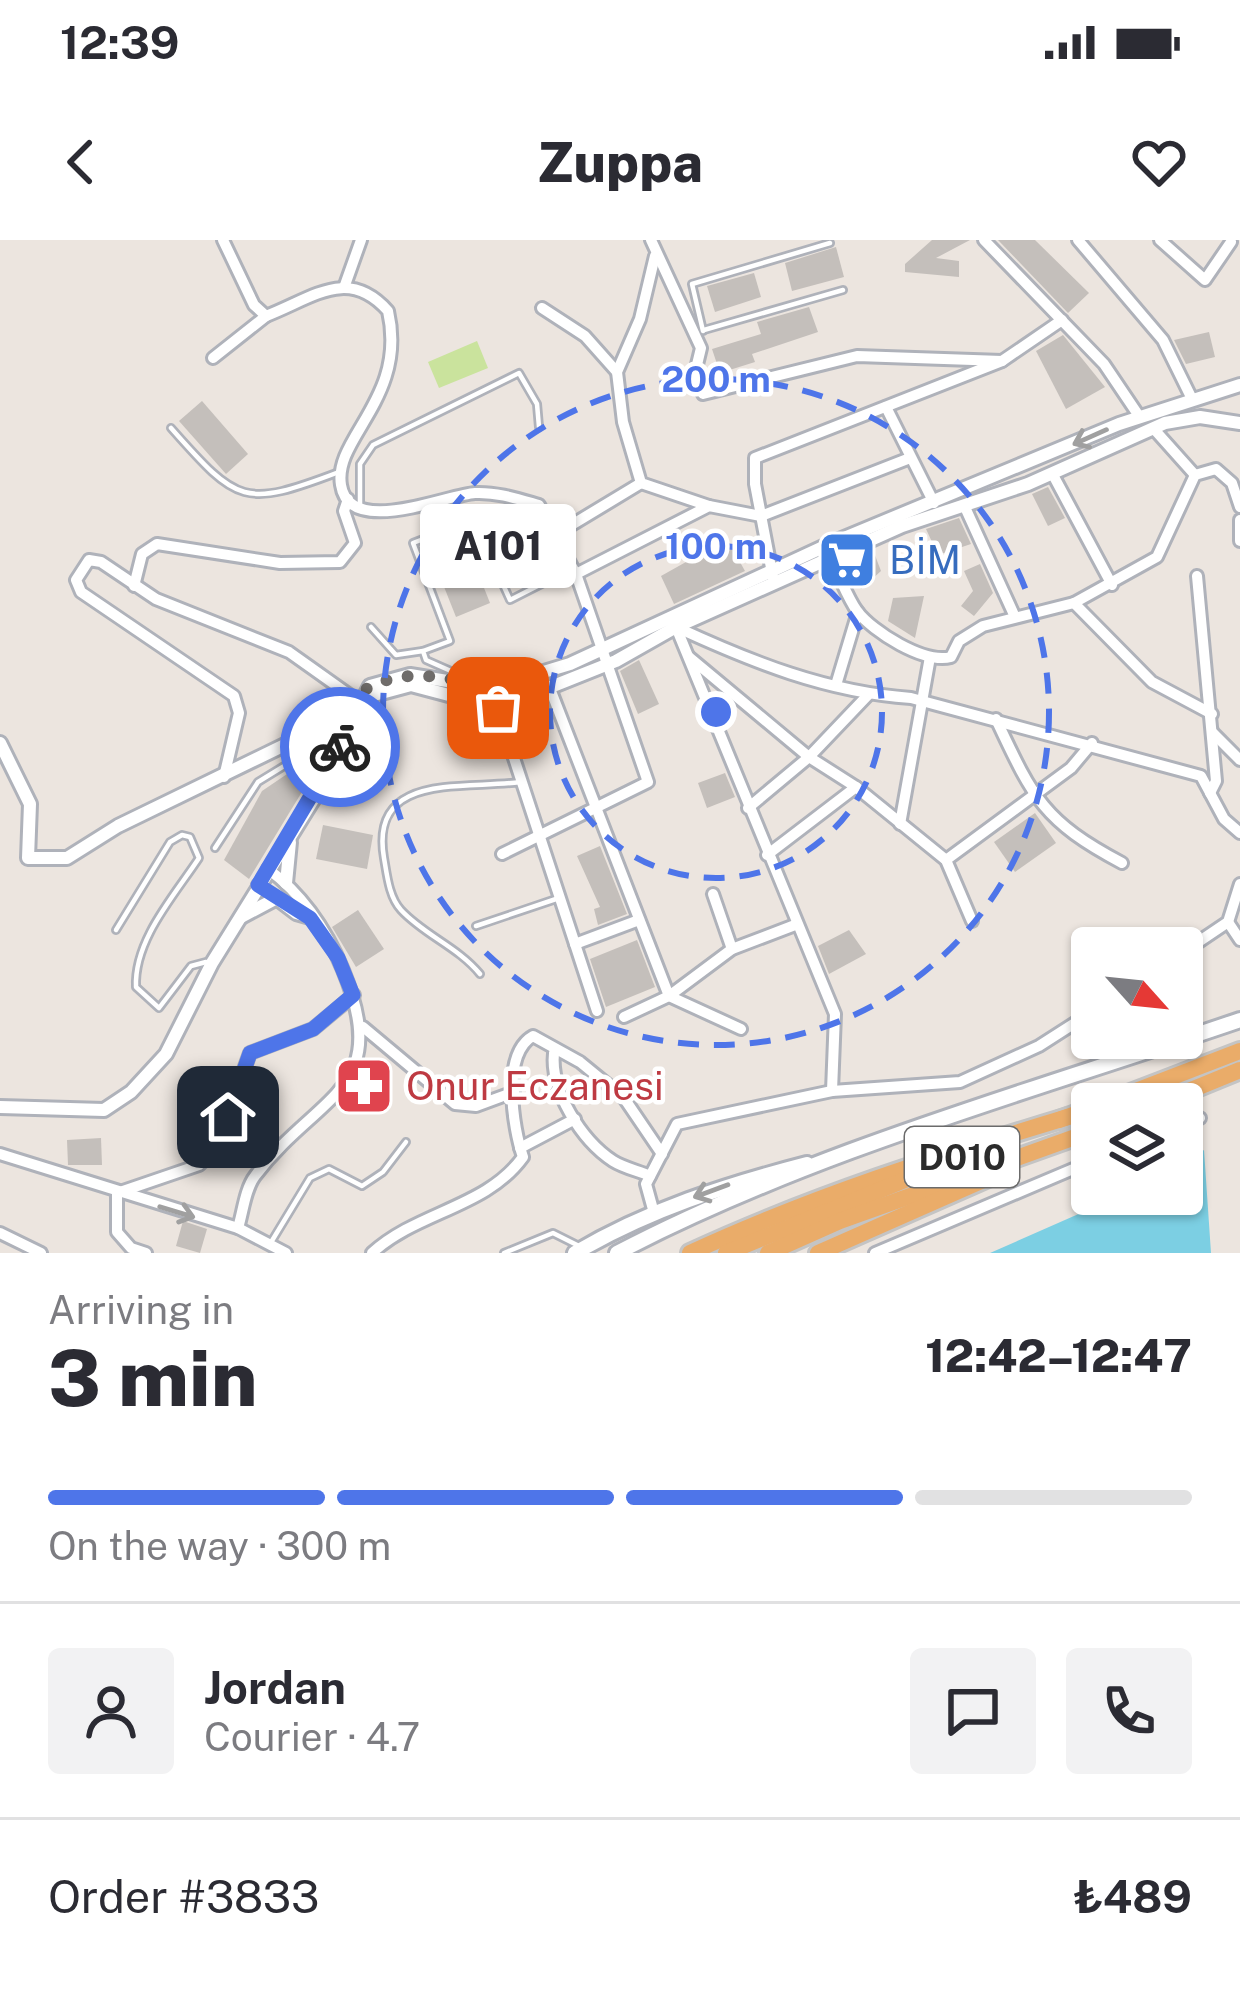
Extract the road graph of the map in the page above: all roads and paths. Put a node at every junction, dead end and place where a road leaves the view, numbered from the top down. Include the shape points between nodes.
1 (223, 240) edge
2 (361, 240) edge
3 (651, 240) edge
4 (984, 240) edge
5 (1078, 240) edge
6 (1160, 240) edge
7 (830, 243) dead end
8 (1233, 243) edge
9 (656, 256) junction
10 (345, 284) junction
11 (843, 290) dead end
12 (542, 308) dead end
13 (266, 316) junction
14 (1062, 320) junction
15 (698, 332) junction
16 (212, 358) dead end
17 (1002, 361) junction
18 (617, 372) junction
19 (1240, 385) edge
20 (1192, 398) junction
21 (886, 407) junction
22 (1139, 416) junction
23 (1238, 425) edge
24 (539, 427) dead end
25 (171, 428) dead end
26 (1153, 428) junction
27 (910, 458) junction
28 (340, 472) junction
29 (1052, 473) junction
30 (1195, 475) junction
31 (640, 483) junction
32 (348, 499) junction
33 (1239, 502) edge
34 (934, 503) junction
35 (360, 506) junction
36 (709, 506) junction
37 (964, 506) junction
38 (761, 516) junction
39 (1240, 520) edge
40 (465, 524) dead end
41 (555, 535) junction
42 (1240, 541) edge
43 (830, 559) junction
44 (492, 560) dead end
45 (575, 571) junction
46 (1197, 576) dead end
47 (773, 577) junction
48 (1112, 585) junction
49 (134, 586) junction
50 (1074, 603) junction
51 (858, 612) junction
52 (1015, 617) junction
53 (371, 627) dead end
54 (676, 627) junction
55 (604, 648) junction
56 (423, 651) junction
57 (687, 655) junction
58 (930, 658) junction
59 (610, 664) junction
60 (836, 685) junction
61 (549, 686) junction
62 (491, 688) junction
63 (868, 695) junction
64 (359, 700) junction
65 (922, 701) junction
66 (498, 708) junction
67 (1212, 714) junction
68 (996, 719) junction
69 (332, 722) junction
70 (350, 722) junction
71 (1213, 733) junction
72 (0, 743) edge
73 (1092, 743) junction
74 (809, 757) junction
75 (1240, 760) edge
76 (224, 777) junction
77 (520, 782) junction
78 (856, 787) junction
79 (1210, 793) junction
80 (1035, 796) junction
81 (596, 808) junction
82 (748, 808) junction
83 (900, 824) junction
84 (1240, 833) edge
85 (291, 835) junction
86 (538, 836) junction
87 (215, 848) dead end
88 (502, 854) dead end
89 (767, 855) junction
90 (946, 860) junction
91 (1122, 863) dead end
92 (268, 869) junction
93 (286, 883) junction
94 (1240, 884) edge
95 (258, 885) junction
96 (712, 894) dead end
97 (559, 898) junction
98 (274, 899) junction
99 (240, 917) junction
100 (310, 918) junction
101 (639, 920) junction
102 (972, 921) dead end
103 (1228, 922) junction
104 (476, 926) dead end
105 (795, 926) junction
106 (116, 930) dead end
107 (1203, 939) edge
108 (1240, 940) edge
109 (575, 944) junction
110 (732, 949) junction
111 (212, 963) junction
112 (480, 974) dead end
113 (353, 995) junction
114 (669, 996) junction
115 (597, 1011) dead end
116 (624, 1017) dead end
117 (1240, 1020) edge
118 (1071, 1026) edge
119 (363, 1027) junction
120 (741, 1029) dead end
121 (1240, 1051) edge
122 (554, 1053) junction
123 (1240, 1070) edge
124 (1157, 1083) edge
125 (1203, 1085) edge
126 (832, 1091) junction
127 (514, 1092) junction
128 (0, 1106) edge
129 (1071, 1116) edge
130 (1068, 1117) junction
131 (574, 1119) junction
132 (1071, 1138) edge
133 (1071, 1138) edge
134 (406, 1142) dead end
135 (520, 1148) junction
136 (864, 1149) junction
137 (0, 1154) edge
138 (662, 1154) junction
139 (1071, 1170) edge
140 (650, 1176) junction
141 (117, 1193) junction
142 (654, 1213) junction
143 (836, 1214) junction
144 (238, 1228) junction
145 (117, 1232) junction
146 (0, 1233) edge
147 (270, 1245) junction
148 (578, 1251) edge
149 (41, 1253) edge
150 (115, 1253) edge
151 (146, 1253) edge
152 (286, 1253) edge
153 (372, 1253) edge
154 (504, 1253) edge
155 (617, 1253) edge
156 (690, 1253) edge
157 (726, 1253) edge
158 (768, 1253) edge
159 (818, 1253) edge
160 (875, 1253) edge

1 - 13 street
2 - 10 street
3 - 9 street
4 - 14 street
5 - 20 street via 1163,340
6 - 8 street via 1205,280
7 - 15 lane via 692,284
9 - 15 street
9 - 18 street
10 - 13 street
10 - 28 street via 388,311 391,366
11 - 15 lane
12 - 18 street via 585,336
13 - 16 street
14 - 17 street
14 - 22 street
15 - 17 street via 694,377 703,394 856,356
17 - 21 street
18 - 31 street
19 - 20 street
20 - 22 street
21 - 27 street
21 - 38 street via 755,458
22 -> 34 street
23 - 26 street via 1199,417
24 - 35 lane via 519,373 373,445 360,464
25 - 28 lane via 217,478 249,494 290,494
26 - 29 street
26 - 30 street
27 - 34 street
27 - 38 street
28 - 32 street
29 - 37 street
29 - 48 street
30 - 33 street via 1216,469
30 - 48 street via 1157,557
31 - 36 street
31 - 41 street
32 - 35 street
32 - 49 street via 355,543 340,562 157,544 142,554
34 - 47 street
35 - 41 street via 389,513 492,493 539,505
36 - 38 street
36 - 45 street
37 - 43 street
37 - 52 street
38 - 47 street
39 - 42 street
40 - 56 lane via 413,543 450,641
41 - 45 street
43 - 47 street
43 - 51 street
44 - 45 lane via 510,599
45 - 55 street
46 - 67 street
47 - 54 street
47 - 55 street
48 - 50 street
49 - 64 street via 289,652
49 - 76 street via 94,559 76,580 81,592 234,696 238,713
50 - 52 street
50 - 67 street via 1152,682
51 - 58 street
51 - 60 street
52 - 58 street via 959,641 951,657
53 - 56 lane via 396,655
54 - 57 street
54 - 59 street
54 - 60 street via 773,672
55 - 59 street
55 - 62 street
56 - 62 lane via 430,664
57 - 74 street
57 - 82 street
58 - 65 street
59 - 61 street
59 - 81 street via 648,782
60 - 63 street
61 - 66 street
61 - 81 street
62 - 64 street via 410,675 370,686
62 - 66 street
63 - 65 street
63 - 74 street
64 - 66 street via 411,685
64 - 70 street
65 - 68 street
65 - 83 street
66 - 77 street
67 - 71 street
68 - 73 street
68 - 80 street
69 - 70 street
69 - 76 street
69 - 87 lane via 315,747 257,782
70 - 85 street
71 - 75 street
71 - 79 street
72 - 76 street via 30,804 28,858 67,858
73 - 79 street via 1201,776
73 - 80 street
74 - 78 street
74 - 82 street
77 - 86 street
77 - 112 lane via 425,788 390,809 381,840 400,910
78 - 83 street
78 - 89 street
79 - 84 street
80 - 90 street
80 - 91 street via 1069,835
81 - 86 street
81 - 101 street
82 - 89 street
83 - 90 street
85 - 92 street
85 - 93 street
86 - 88 street
86 - 97 street
89 - 105 street
90 - 102 street
92 - 93 street
92 - 95 street
93 - 98 street
93 - 100 street
94 - 103 street
95 - 98 street
95 - 99 street
96 - 110 street
97 - 104 lane
97 - 109 street
98 - 99 street
98 - 100 street
99 - 111 street
100 - 113 street
101 - 109 street
101 - 114 street
103 - 107 street
103 - 108 street
105 - 110 street
105 - 126 street via 835,1014
106 - 111 lane via 170,842 190,837 199,858 152,930 135,967 136,987 159,1008 191,966
109 - 115 street
110 - 114 street
111 - 128 street via 166,1054 104,1111
113 - 119 street
113 - 141 street via 313,1029 250,1053 215,1150 199,1165
114 - 116 street
114 - 120 street
117 - 136 main road
118 - 126 street via 960,1082
119 - 127 street via 455,1104 476,1106
119 - 144 street via 361,1059 252,1179
121 - 124 highway
122 - 127 street via 532,1036 524,1040
122 - 131 street via 552,1074
122 - 138 street via 580,1062 624,1097
123 - 125 highway
126 - 138 street via 677,1124
127 - 135 street
129 - 130 highway, D010
130 - 143 highway, D010
130 - 156 highway via 863,1181
131 - 135 street
131 - 140 street via 612,1161
132 - 143 highway, D010
133 - 159 highway
134 - 147 lane via 362,1186 328,1169 310,1178
135 - 153 street via 523,1157 504,1184
136 -> 142 main road via 725,1185
136 - 155 main road
137 - 141 street
138 - 140 street
139 - 160 street
140 - 142 street
141 -> 144 street
141 - 145 street
142 - 148 main road
143 - 157 highway, D010
143 - 158 highway, D010
144 - 147 street
145 - 150 street
145 - 151 street
146 - 149 street
147 - 152 street
148 - 154 lane via 574,1240 554,1233

